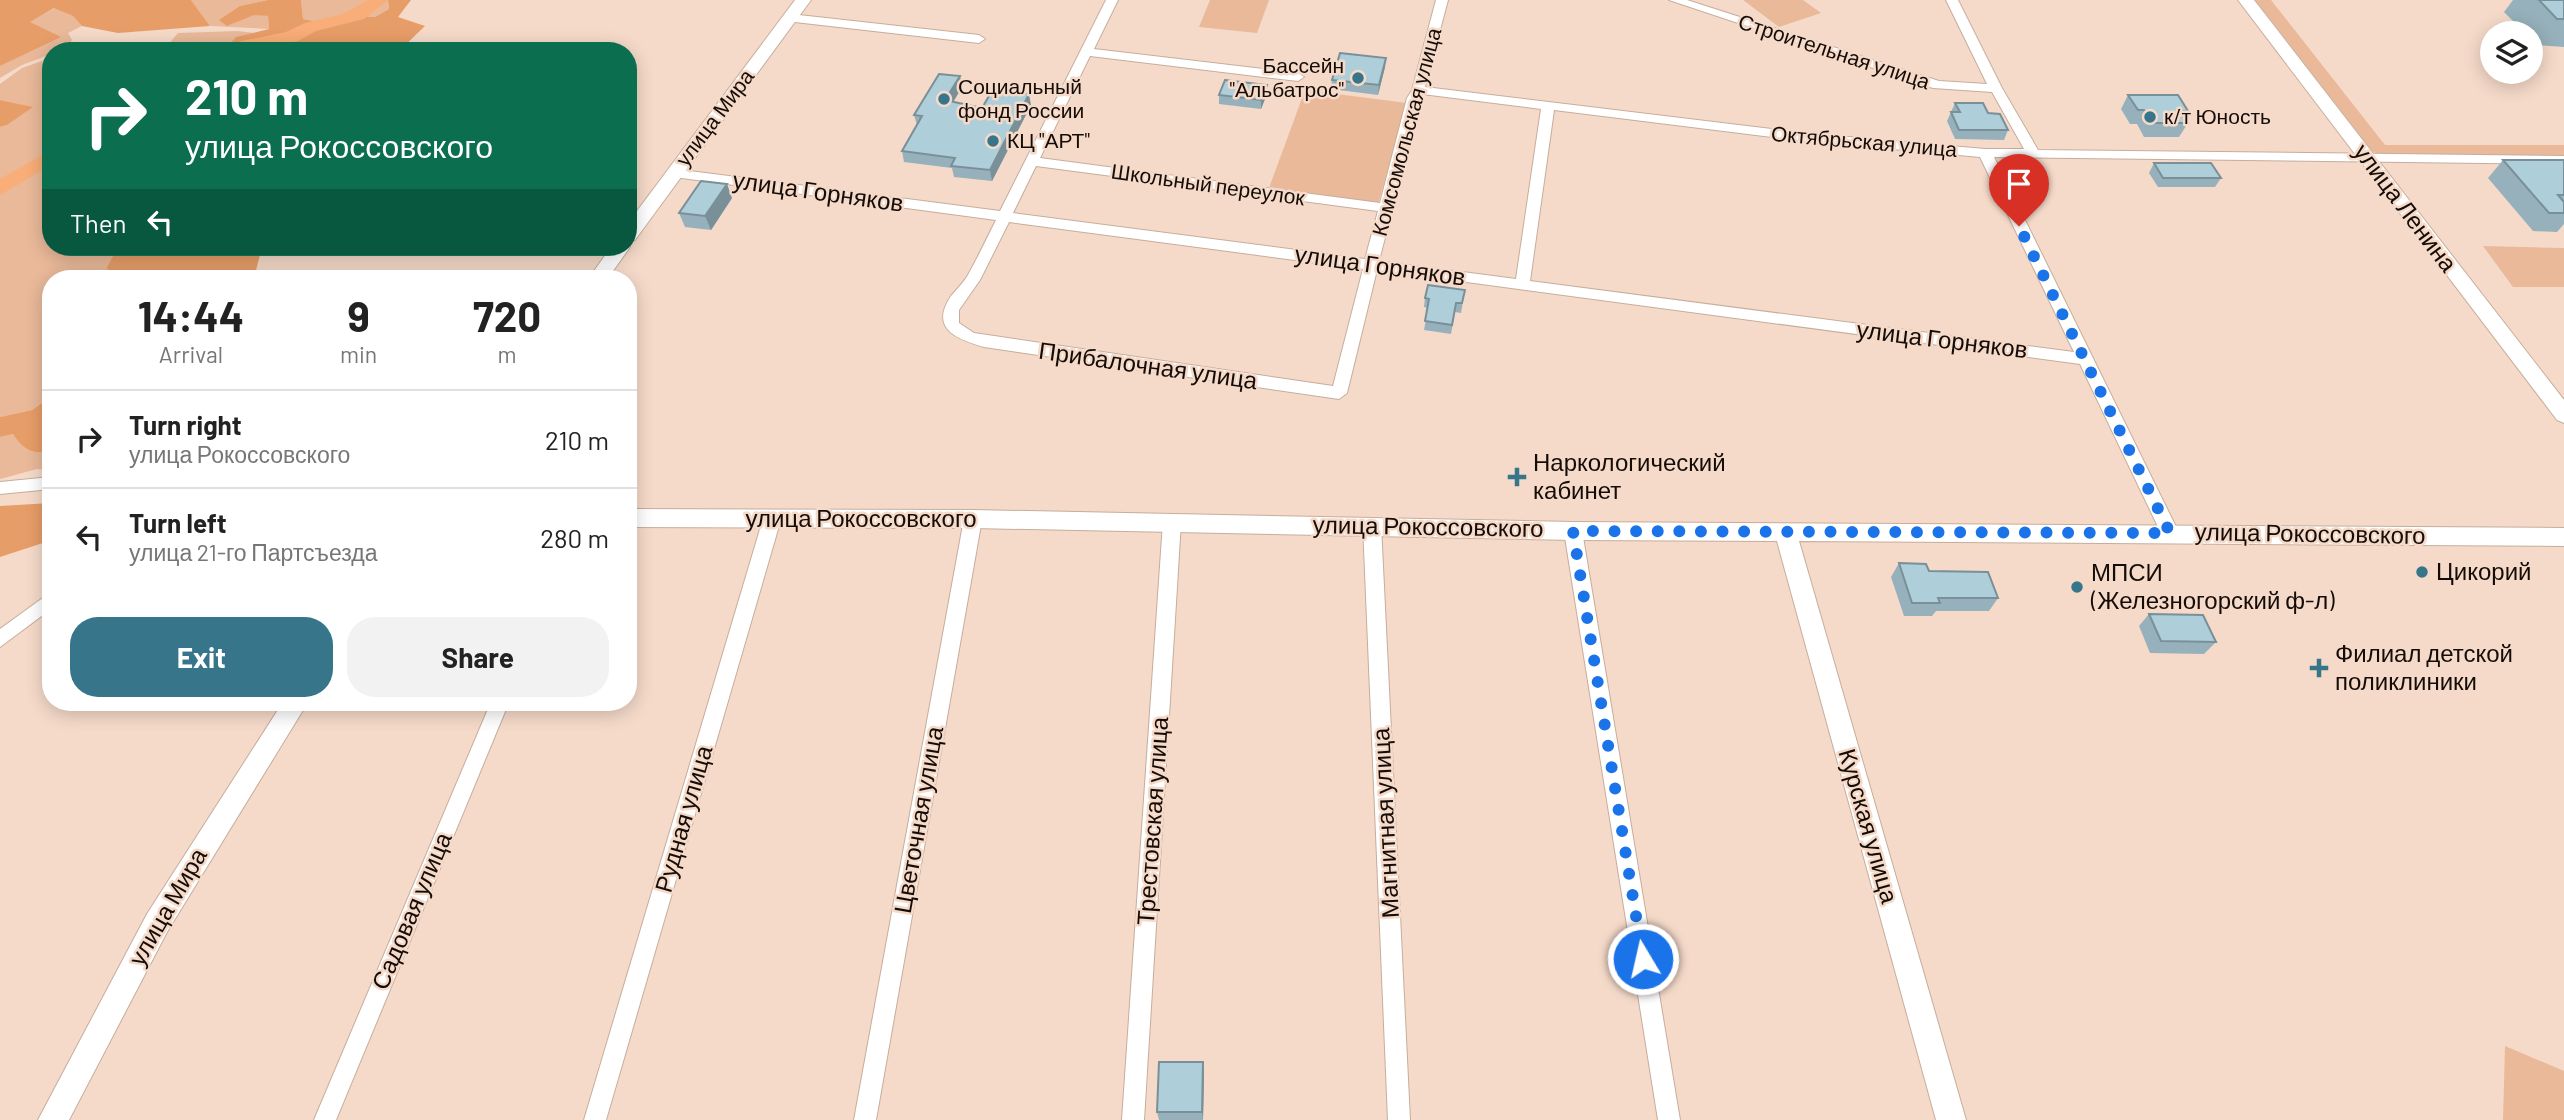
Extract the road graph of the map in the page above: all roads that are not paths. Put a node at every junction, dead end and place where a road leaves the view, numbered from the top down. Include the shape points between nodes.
1 (803, 0) edge
2 (1112, 0) edge
3 (1441, 0) edge
4 (1675, 0) edge
5 (1952, 0) edge
6 (2246, 0) edge
7 (790, 18) junction
8 (979, 39) dead end
9 (1087, 52) junction
10 (1298, 77) dead end
11 (1996, 88) junction
12 (1418, 90) junction
13 (1548, 106) junction
14 (1985, 153) junction
15 (2033, 153) junction
16 (2369, 159) junction
17 (2564, 160) edge
18 (1030, 162) junction
19 (674, 173) junction
20 (1386, 208) junction
21 (1004, 217) junction
22 (637, 224) edge
23 (1373, 265) junction
24 (1522, 286) junction
25 (2086, 359) junction
26 (2564, 415) edge
27 (42, 484) edge
28 (0, 488) edge
29 (637, 518) edge
30 (772, 519) junction
31 (973, 519) junction
32 (1172, 523) junction
33 (1372, 526) junction
34 (1573, 531) junction
35 (1785, 531) junction
36 (2170, 533) junction
37 (2564, 537) edge
38 (42, 607) edge
39 (0, 639) edge
40 (290, 711) edge
41 (496, 711) edge
42 (53, 1120) edge
43 (325, 1120) edge
44 (595, 1120) edge
45 (865, 1120) edge
46 (1133, 1120) edge
47 (1399, 1120) edge
48 (1669, 1120) edge
49 (1951, 1120) edge

1 - 7 main road, улица Мира
2 - 9 street
3 - 12 street, Комсомольская улица
4 - 11 street, Строительная улица via 1938,85
5 - 11 street
6 - 16 main road, улица Ленина
7 - 8 street
7 - 19 main road, улица Мира
9 - 10 street
9 - 18 street
11 - 15 street
12 - 13 street, Октябрьская улица
12 - 20 street, Комсомольская улица
13 - 14 street, Октябрьская улица
13 - 24 street
14 - 15 street, Октябрьская улица
14 - 25 street
15 - 16 street, Октябрьская улица
16 - 17 street, Октябрьская улица
16 - 26 main road, улица Ленина
18 - 20 street, Школьный переулок
18 - 21 street
19 - 21 street, улица Горняков
19 - 22 main road, улица Мира
20 - 23 street, Комсомольская улица
21 - 23 street, улица Горняков
21 - 23 street, Прибалочная улица via 973,279 951,309 956,332 984,342 1322,392 1339,393
23 - 24 street, улица Горняков
24 - 25 street, улица Горняков
25 - 36 street
27 - 28 street
29 - 30 main road, улица Рокоссовского
30 - 31 main road, улица Рокоссовского
30 - 44 street, Рудная улица
31 - 32 main road, улица Рокоссовского
31 - 45 street, Цветочная улица
32 - 33 main road, улица Рокоссовского
32 - 46 street, Трестовская улица
33 - 34 main road, улица Рокоссовского
33 - 47 street, Магнитная улица
34 - 35 main road, улица Рокоссовского
34 - 48 street
35 - 36 main road, улица Рокоссовского
35 - 49 main road, Курская улица
36 - 37 main road, улица Рокоссовского
38 - 39 street
40 - 42 main road, улица Мира via 157,923
41 - 43 street, Садовая улица

